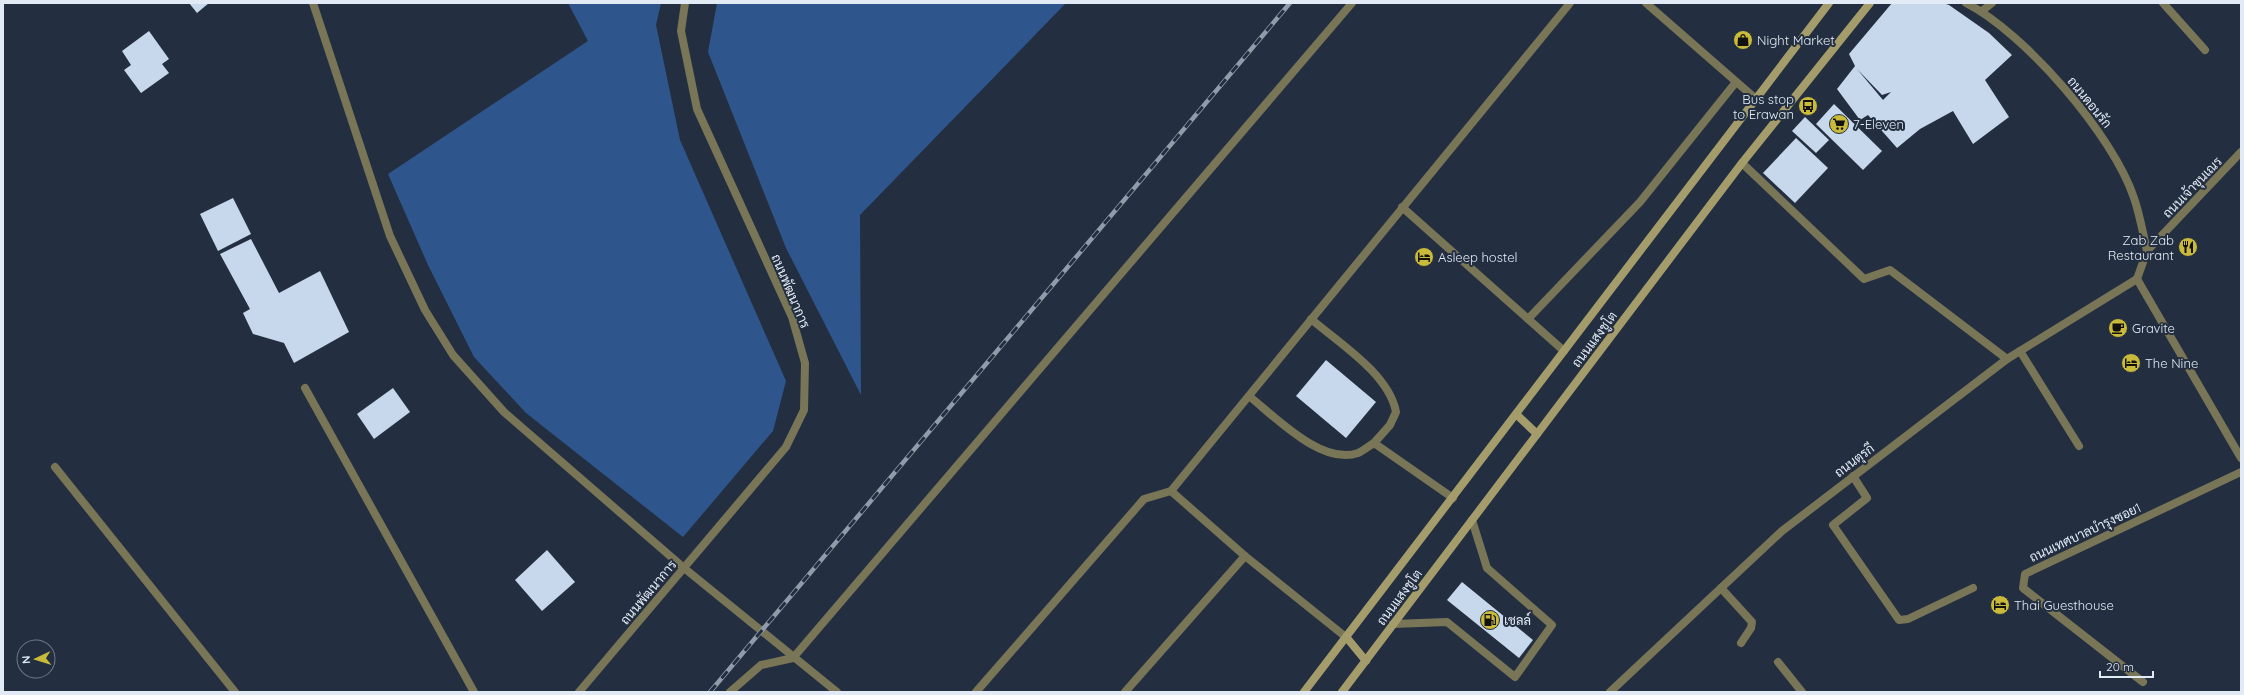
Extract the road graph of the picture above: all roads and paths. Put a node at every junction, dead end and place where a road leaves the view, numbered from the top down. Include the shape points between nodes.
1 (313, 3) edge
2 (684, 3) edge
3 (1352, 3) edge
4 (1570, 3) edge
5 (1646, 3) edge
6 (1829, 3) edge
7 (1870, 3) edge
8 (1966, 3) edge
9 (1992, 3) edge
10 (2163, 3) edge
11 (1982, 11) junction
12 (2205, 50) dead end
13 (1736, 82) junction
14 (1756, 99) junction
15 (2241, 152) edge
16 (1742, 163) junction
17 (1402, 207) junction
18 (2147, 251) junction
19 (2137, 279) junction
20 (1311, 319) junction
21 (1528, 319) junction
22 (1564, 351) junction
23 (2020, 351) junction
24 (2007, 359) junction
25 (305, 388) dead end
26 (1249, 396) junction
27 (1516, 414) junction
28 (1538, 434) junction
29 (1374, 443) junction
30 (2079, 446) dead end
31 (2241, 458) edge
32 (55, 468) dead end
33 (2241, 472) edge
34 (1853, 476) junction
35 (1171, 491) junction
36 (1453, 498) junction
37 (1472, 520) junction
38 (1245, 556) junction
39 (684, 568) junction
40 (1721, 588) junction
41 (1973, 588) dead end
42 (1394, 624) junction
43 (1347, 638) junction
44 (1741, 643) dead end
45 (793, 658) junction
46 (1366, 661) junction
47 (1778, 662) dead end
48 (2143, 682) dead end
49 (235, 692) edge
50 (474, 692) edge
51 (579, 692) edge
52 (730, 692) edge
53 (837, 692) edge
54 (976, 692) edge
55 (1125, 692) edge
56 (1304, 692) edge
57 (1342, 692) edge
58 (1610, 692) edge
59 (1802, 692) edge

1 - 39 street via 390,236 425,310 453,355 504,412
2 - 39 street, ถนนพัฒนาการ via 681,31 697,109 792,317 805,363 804,410 786,447
3 - 45 street
4 - 17 street
5 - 13 street
6 - 14 main road, ถนนแสงชูโต
7 - 16 main road, ถนนแสงชูโต
8 - 11 street, ถนนดอนรัก
9 - 11 street
10 - 12 street
11 - 18 street, ถนนดอนรัก via 2014,38 2063,87 2106,139 2134,197
13 - 14 street
13 - 21 street via 1640,202
14 - 22 main road, ถนนแสงชูโต
15 - 18 street, ถนนเจ้าขุนเณร
16 - 24 street via 1864,279 1890,270
16 - 28 main road, ถนนแสงชูโต
17 - 20 street
17 - 21 street
18 - 19 street, ถนนเจ้าขุนเณร
19 - 23 street, ถนนตุรกี
19 - 31 street
20 - 26 street
20 - 29 street via 1371,370 1390,392 1396,412 1390,425
21 - 22 street
22 - 27 main road, ถนนแสงชูโต
23 - 24 street, ถนนตุรกี
23 - 30 street
24 - 34 street, ถนนตุรกี
25 - 50 street
26 - 29 street via 1308,443 1327,452 1358,453
26 - 35 street
27 - 28 main road
27 - 36 main road, ถนนแสงชูโต
28 - 37 main road, ถนนแสงชูโต
29 - 36 street
32 - 49 street
33 - 48 street, ถนนเทศบาลบำรุงซอย1 via 2025,574 2023,588
34 - 40 street, ถนนตุรกี via 1782,531
34 - 41 street via 1867,498 1833,525 1899,620 1908,619
35 - 38 street
35 - 54 street via 1144,499
36 - 43 main road, ถนนแสงชูโต
37 - 42 main road, ถนนแสงชูโต
37 - 42 street via 1487,568 1552,625 1515,677 1447,622
38 - 43 street
38 - 55 street
39 - 45 street
39 - 51 street, ถนนพัฒนาการ
40 - 44 street via 1752,622
40 - 58 street, ถนนตุรกี
42 - 46 main road, ถนนแสงชูโต
43 - 46 main road
43 - 56 main road, ถนนแสงชูโต
45 - 52 street via 761,665
45 - 53 street
46 - 57 main road, ถนนแสงชูโต
47 - 59 street

